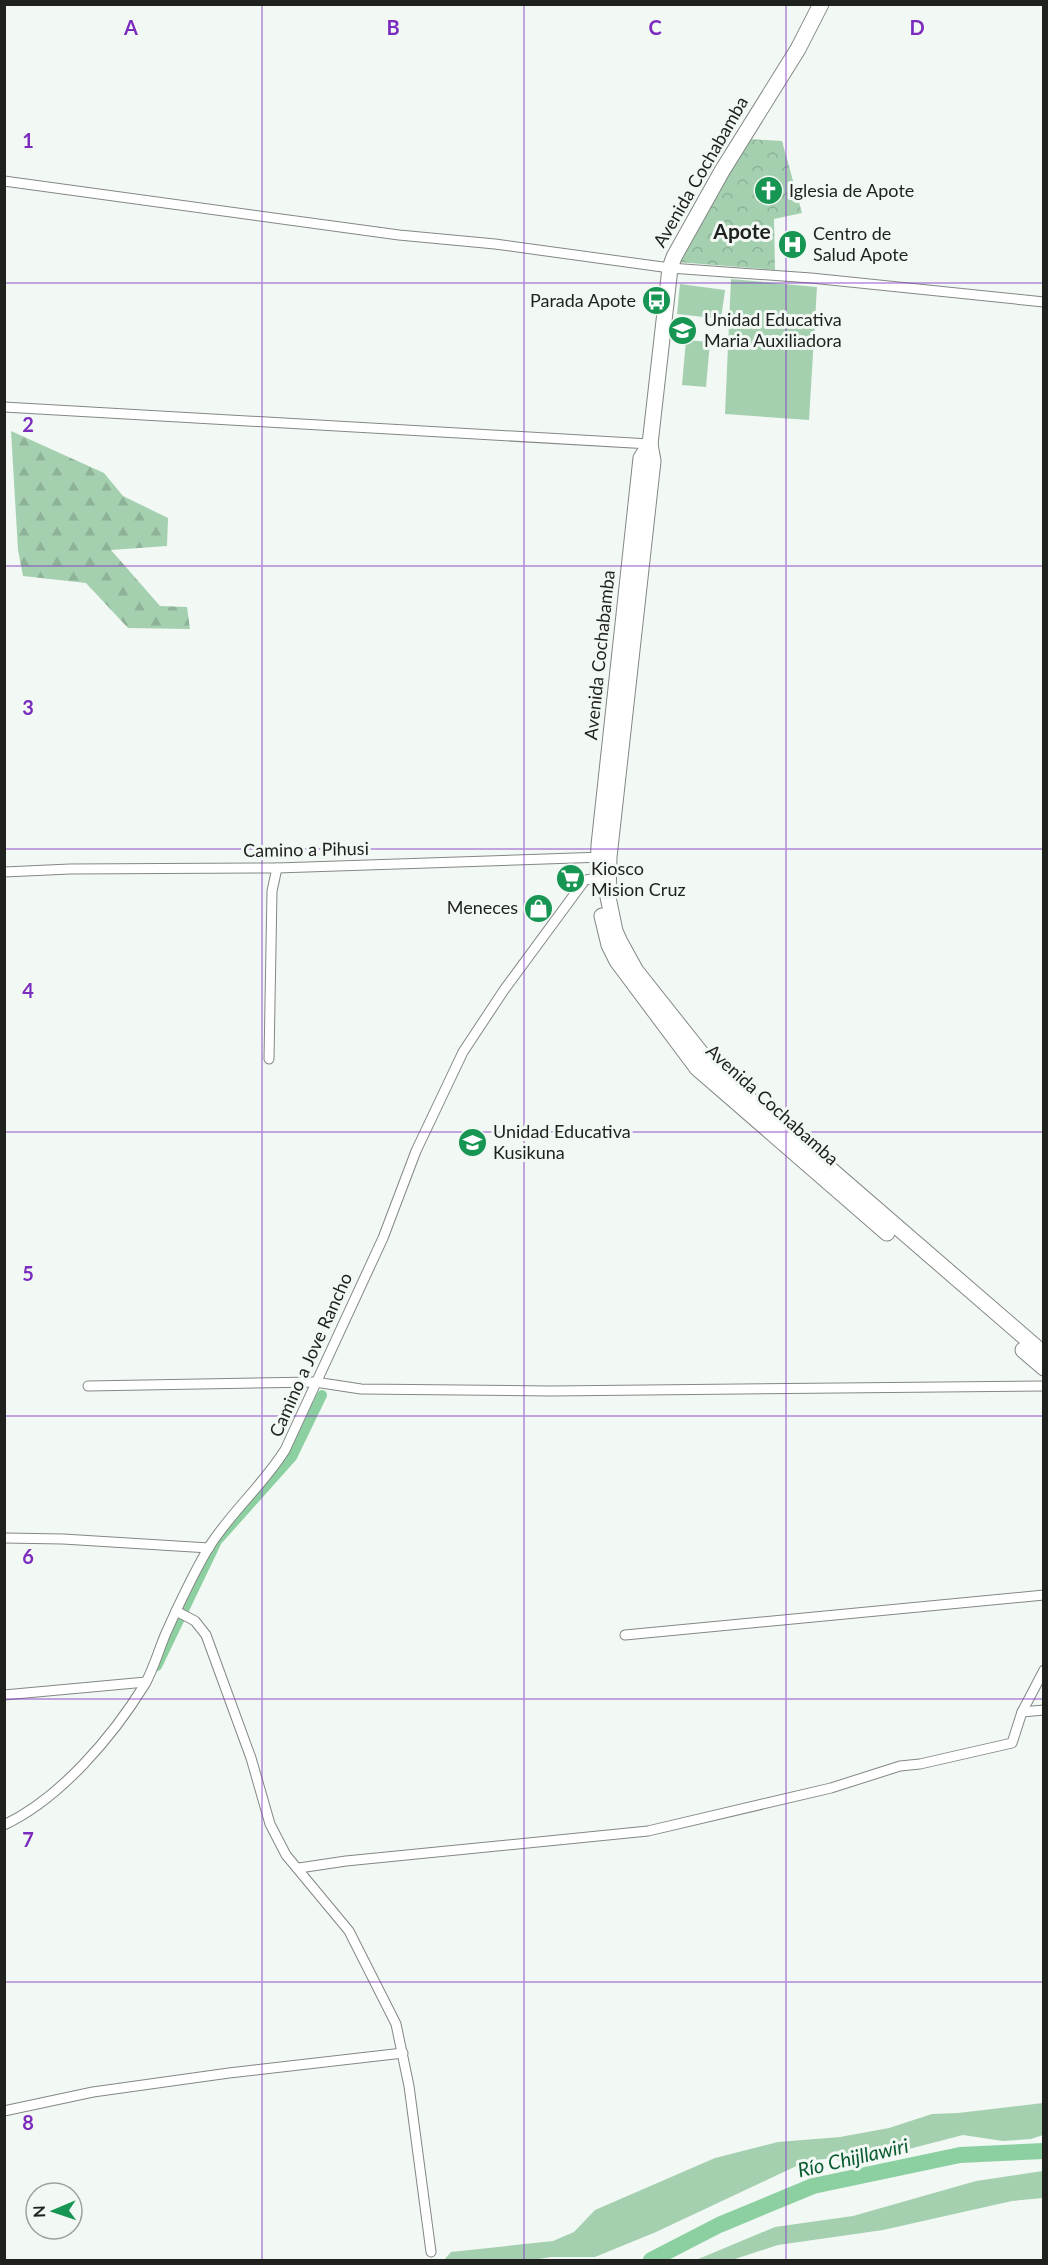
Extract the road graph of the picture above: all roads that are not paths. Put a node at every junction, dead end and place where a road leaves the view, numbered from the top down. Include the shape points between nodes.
1 (821, 4) edge
2 (4, 181) edge
3 (670, 268) junction
4 (1044, 302) edge
5 (4, 407) edge
6 (650, 444) junction
7 (604, 857) junction
8 (278, 868) junction
9 (4, 872) edge
10 (603, 878) junction
11 (269, 1059) dead end
12 (1044, 1354) edge
13 (1044, 1368) edge
14 (315, 1382) junction
15 (88, 1386) dead end
16 (1044, 1386) edge
17 (4, 1538) edge
18 (209, 1548) junction
19 (1044, 1596) edge
20 (176, 1611) junction
21 (625, 1635) dead end
22 (1044, 1670) edge
23 (146, 1682) junction
24 (4, 1695) edge
25 (1044, 1710) edge
26 (1022, 1712) junction
27 (4, 1824) edge
28 (299, 1868) junction
29 (403, 2053) junction
30 (4, 2111) edge
31 (431, 2252) dead end

1 - 3 main road, Avenida Cochabamba via 798,49 722,171
2 - 3 street
3 - 4 street
3 - 6 main road, Avenida Cochabamba
5 - 6 street
6 - 7 main road, Avenida Cochabamba via 641,458 637,547
7 - 8 street, Camino a Pihusi
7 - 10 main road, Avenida Cochabamba
8 - 9 street, Camino a Pihusi
8 - 11 street via 272,891
10 - 12 main road, Avenida Cochabamba via 615,931 625,952 711,1065
10 - 13 main road, Avenida Cochabamba via 604,927 613,953 698,1068
10 - 14 street, Camino a Jove Rancho via 585,880 463,1052
14 - 15 street
14 - 16 street via 360,1389 551,1391
14 - 18 street, Camino a Jove Rancho via 285,1450
17 - 18 street
18 - 20 street, Camino a Jove Rancho
19 - 21 street
20 - 23 street, Camino a Jove Rancho
20 - 28 street via 195,1621 206,1635 252,1758 270,1824 286,1855
22 - 26 street
23 - 24 street
23 - 27 street, Camino a Jove Rancho via 100,1746 59,1787 19,1818
25 - 26 street
26 - 28 street via 1012,1743 900,1766 831,1788 648,1831
28 - 29 street via 349,1931 396,2024
29 - 30 street via 93,2092
29 - 31 street

